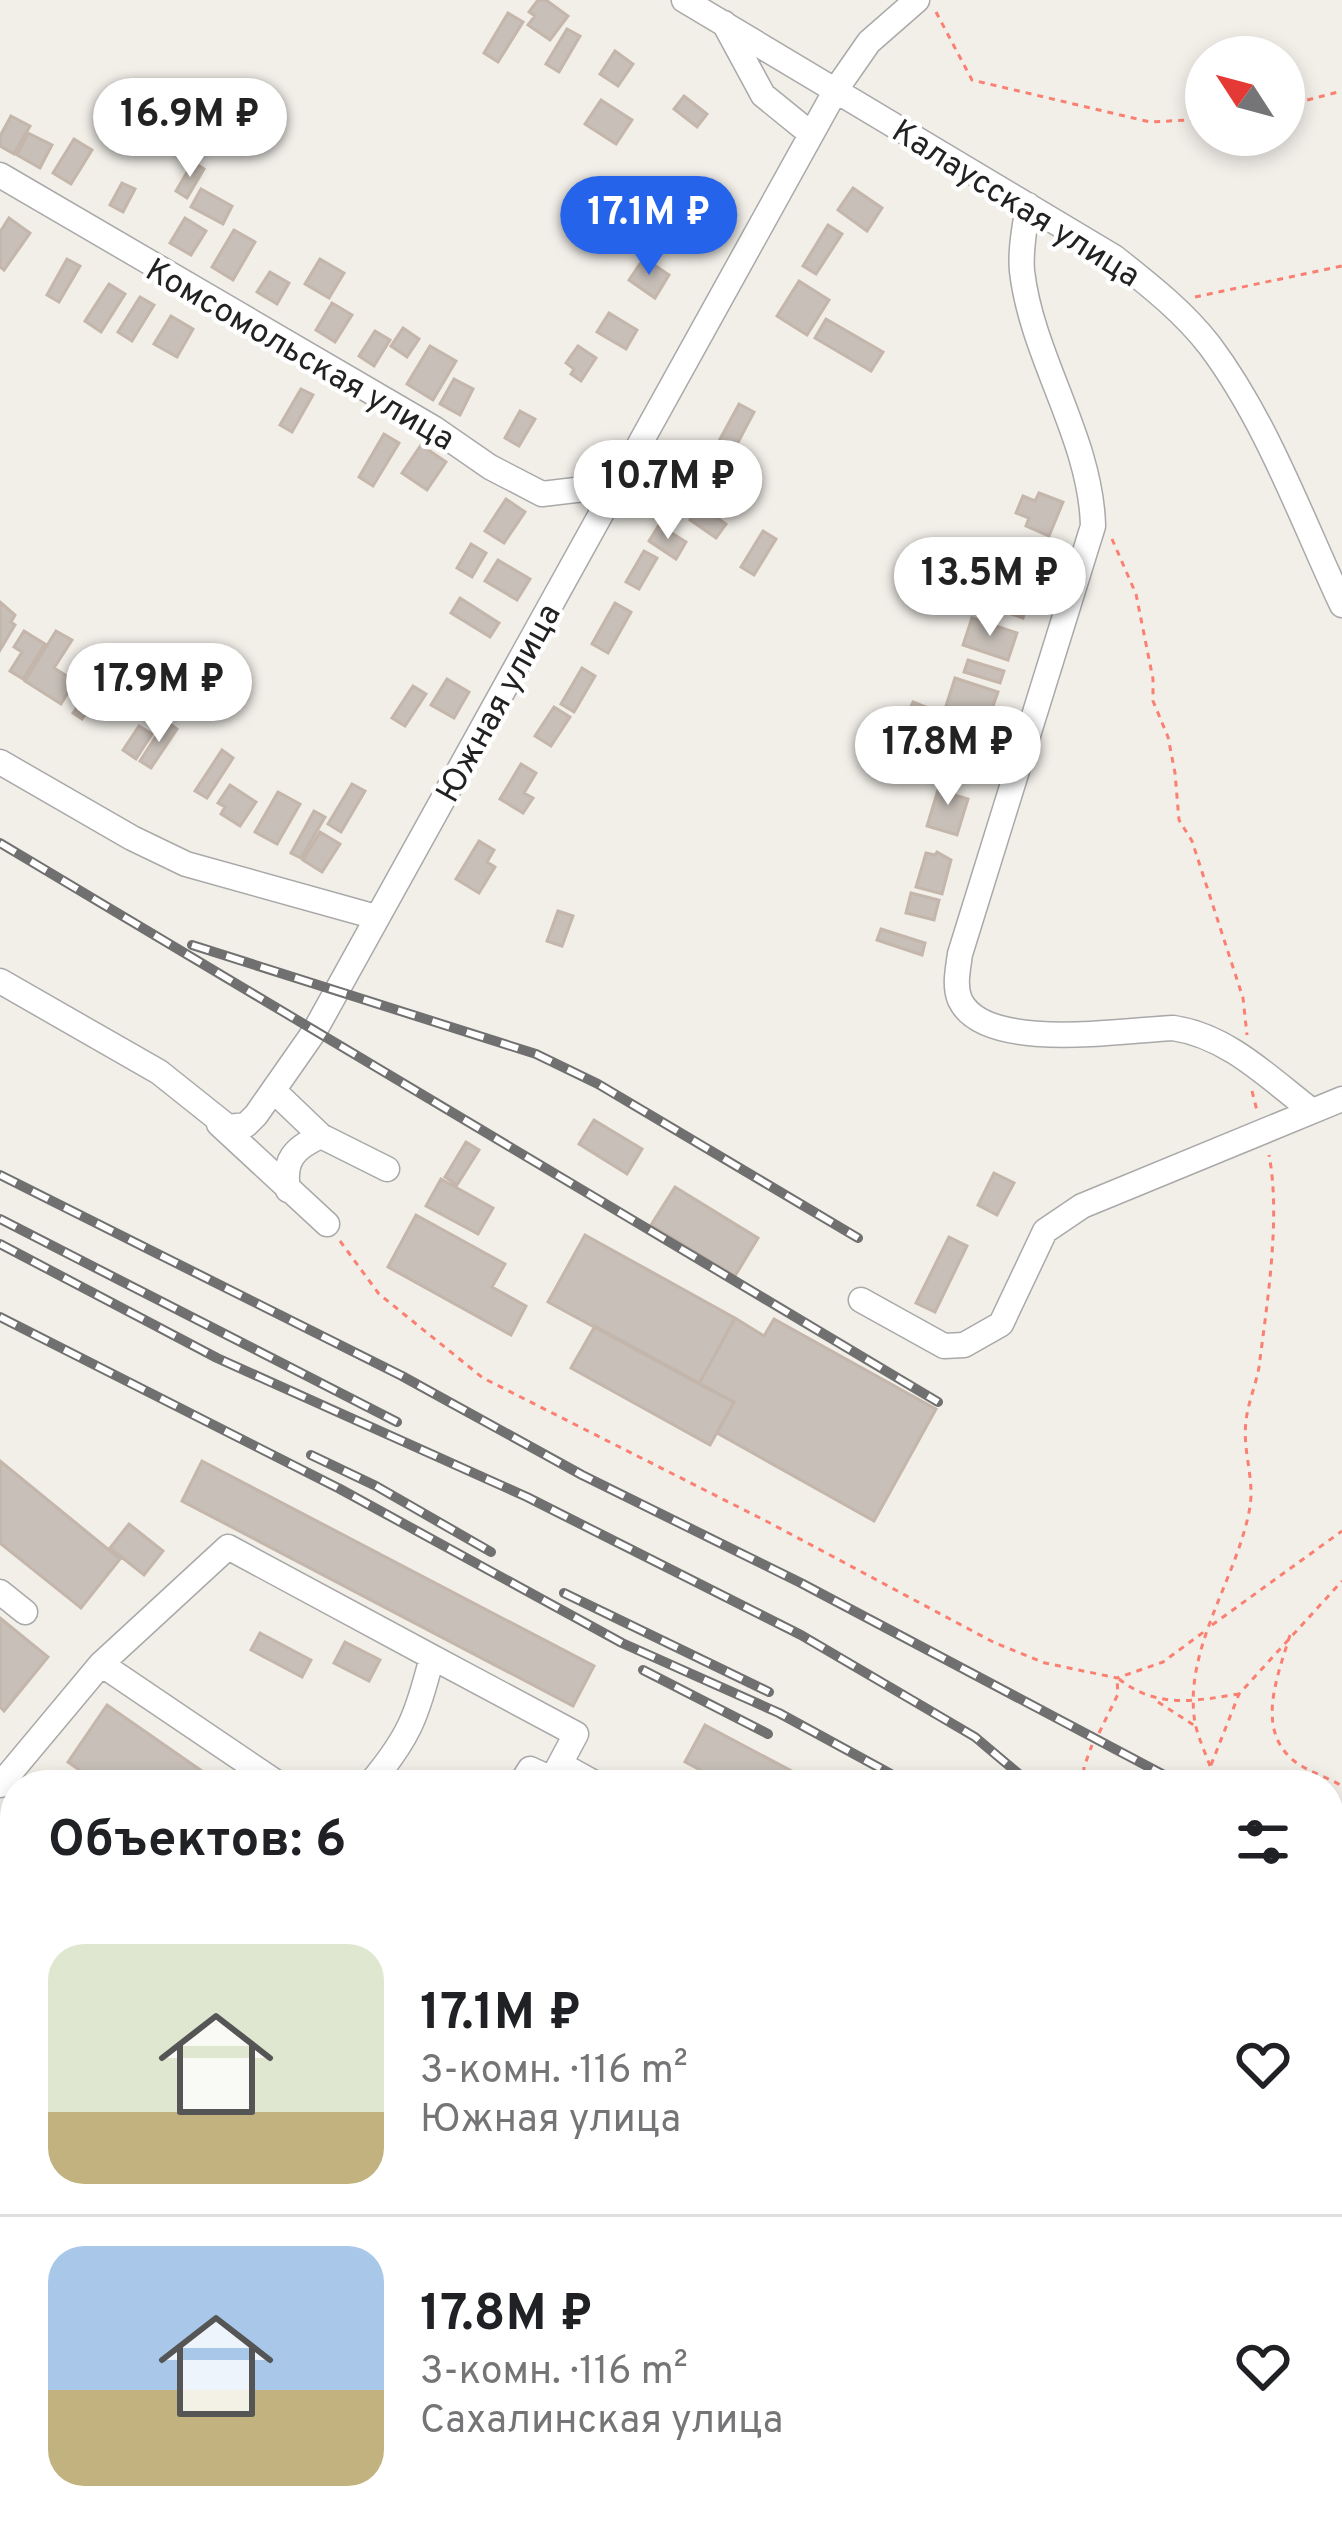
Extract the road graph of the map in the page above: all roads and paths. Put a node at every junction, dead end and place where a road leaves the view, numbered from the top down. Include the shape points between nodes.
1 (684, 0) edge
2 (917, 0) edge
3 (930, 0) edge
4 (724, 23) junction
5 (837, 88) junction
6 (1340, 93) edge
7 (1305, 101) edge
8 (1185, 120) edge
9 (811, 134) junction
10 (0, 176) edge
11 (1028, 205) junction
12 (1342, 266) edge
13 (1170, 303) junction
14 (611, 500) junction
15 (1342, 605) edge
16 (0, 762) edge
17 (376, 917) junction
18 (0, 981) edge
19 (274, 1091) junction
20 (1342, 1099) edge
21 (1312, 1111) junction
22 (213, 1118) junction
23 (321, 1136) junction
24 (387, 1169) dead end
25 (288, 1190) junction
26 (327, 1224) joint
27 (861, 1300) dead end
28 (1342, 1531) edge
29 (1342, 1581) edge
30 (0, 1592) edge
31 (25, 1612) dead end
32 (1290, 1634) junction
33 (432, 1657) junction
34 (101, 1664) junction
35 (1118, 1678) junction
36 (1239, 1694) junction
37 (1156, 1701) junction
38 (1196, 1727) dead end
39 (1099, 1733) dead end
40 (1092, 1745) dead end
41 (560, 1765) junction
42 (1210, 1766) dead end
43 (13, 1770) edge
44 (258, 1770) edge
45 (382, 1770) edge
46 (557, 1770) edge
47 (570, 1770) edge
48 (1086, 1770) edge
49 (1310, 1770) edge

1 - 4 street, Калаусская улица
2 - 5 street, Южная улица via 869,42
3 - 8 path via 972,80 1150,122
4 - 5 street, Калаусская улица
4 - 9 street via 763,94
5 - 9 street, Южная улица
5 - 11 street, Калаусская улица
6 - 7 path
9 - 14 street, Южная улица
10 - 14 street, Комсомольская улица via 490,467 542,494 584,489
11 - 13 street, Калаусская улица via 1114,257
11 - 21 street via 1024,282 1086,478 1093,526 960,954 960,1000 1007,1032 1195,1031
12 - 13 path
13 - 15 street, Калаусская улица via 1240,393
14 - 17 street, Южная улица
16 - 17 street via 187,864
17 - 19 street, Южная улица
18 - 22 street via 159,1072
19 - 22 street, Южная улица via 246,1125
19 - 23 street
20 - 21 street
21 - 27 street via 1082,1206 1045,1231 1001,1324 964,1345 944,1346
22 - 25 street
23 - 24 street
23 - 25 street via 290,1155
25 - 26 street
26 - 35 path via 379,1294 483,1378 995,1643
28 - 35 path via 1182,1649
29 - 32 path
30 - 31 street
32 - 36 path
32 - 49 path via 1271,1723 1277,1742
33 - 34 street via 228,1547
33 - 41 street via 576,1734
33 - 45 street via 418,1713
34 - 43 street
34 - 44 street
35 - 37 path
35 - 39 path
36 - 37 path
36 - 42 path
37 - 38 path
40 - 48 path
41 - 46 street
41 - 47 street

